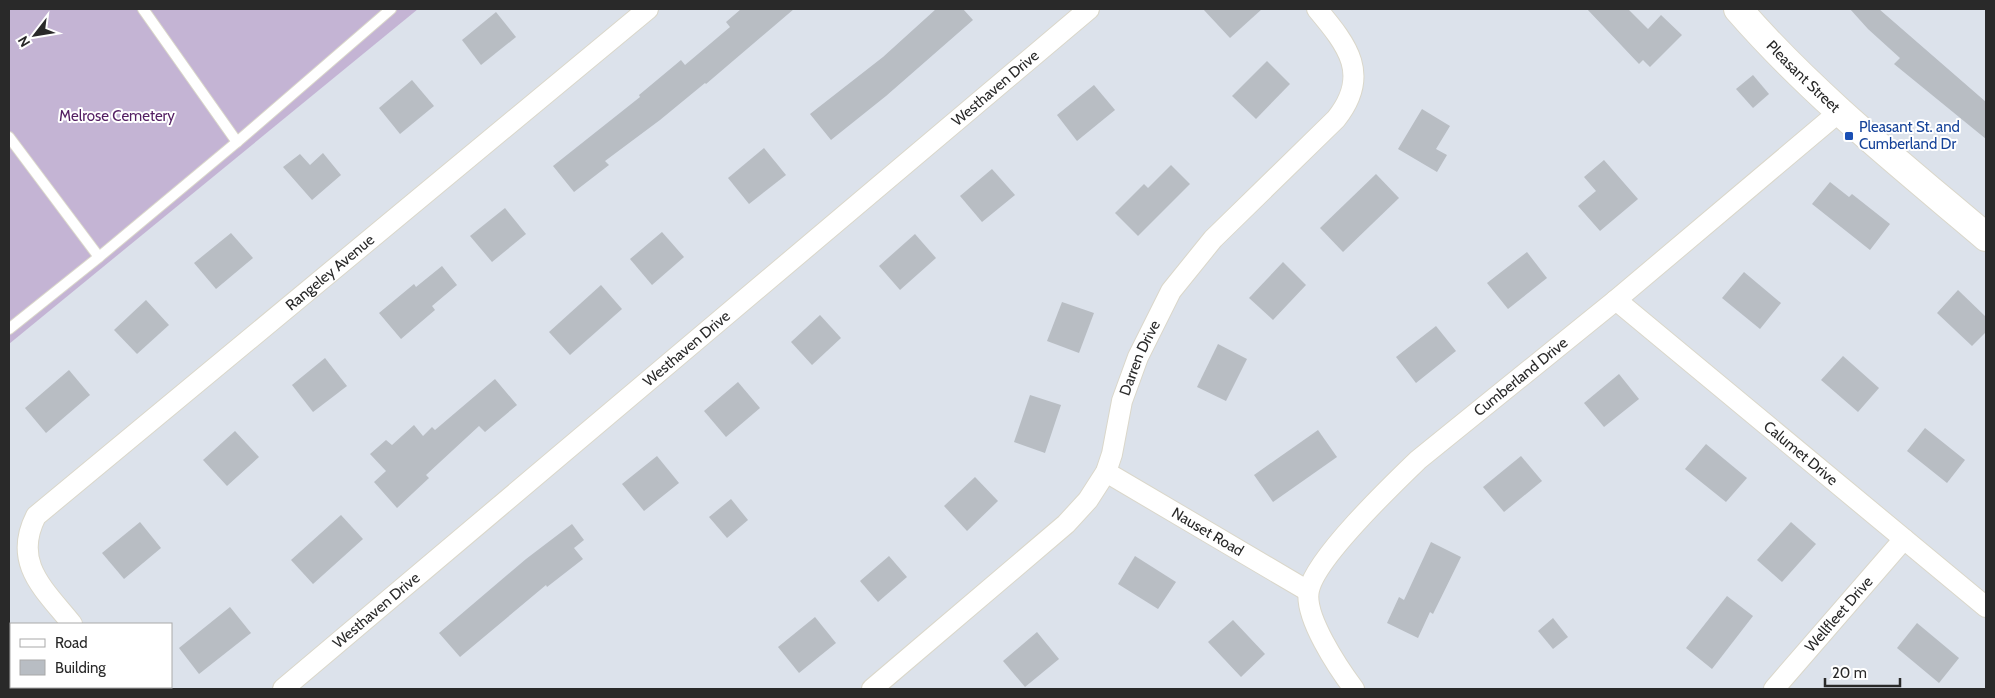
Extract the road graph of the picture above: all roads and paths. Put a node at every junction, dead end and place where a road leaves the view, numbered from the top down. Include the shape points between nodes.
1 (143, 9) edge
2 (391, 9) edge
3 (648, 9) edge
4 (1089, 9) edge
5 (1317, 9) edge
6 (1738, 9) edge
7 (1839, 112) junction
8 (9, 138) edge
9 (237, 142) junction
10 (1986, 237) edge
11 (99, 257) junction
12 (1616, 300) junction
13 (9, 329) edge
14 (1106, 472) junction
15 (1904, 539) junction
16 (1308, 592) junction
17 (1986, 607) edge
18 (71, 623) edge
19 (1346, 686) edge
20 (283, 689) edge
21 (872, 689) edge
22 (1774, 689) edge

1 - 9 lane
2 - 9 lane
3 - 18 street, Rangeley Avenue via 36,516 28,531 29,562
4 - 20 street, Westhaven Drive
5 - 14 street, Darren Drive via 1340,37 1351,59 1354,82 1348,103 1336,119 1213,239 1171,291 1154,320 1129,379
6 - 7 main road, Pleasant Street via 1783,59
7 - 10 main road, Pleasant Street
7 - 12 street, Cumberland Drive
8 - 11 lane
9 - 11 lane
11 - 13 lane
12 - 15 street, Calumet Drive
12 - 16 street, Cumberland Drive via 1396,481 1327,557
14 - 16 street, Nauset Road
14 - 21 street, Darren Drive via 1088,500 1066,524
15 - 17 street, Calumet Drive
15 - 22 street, Wellfleet Drive
16 - 19 street via 1311,613

